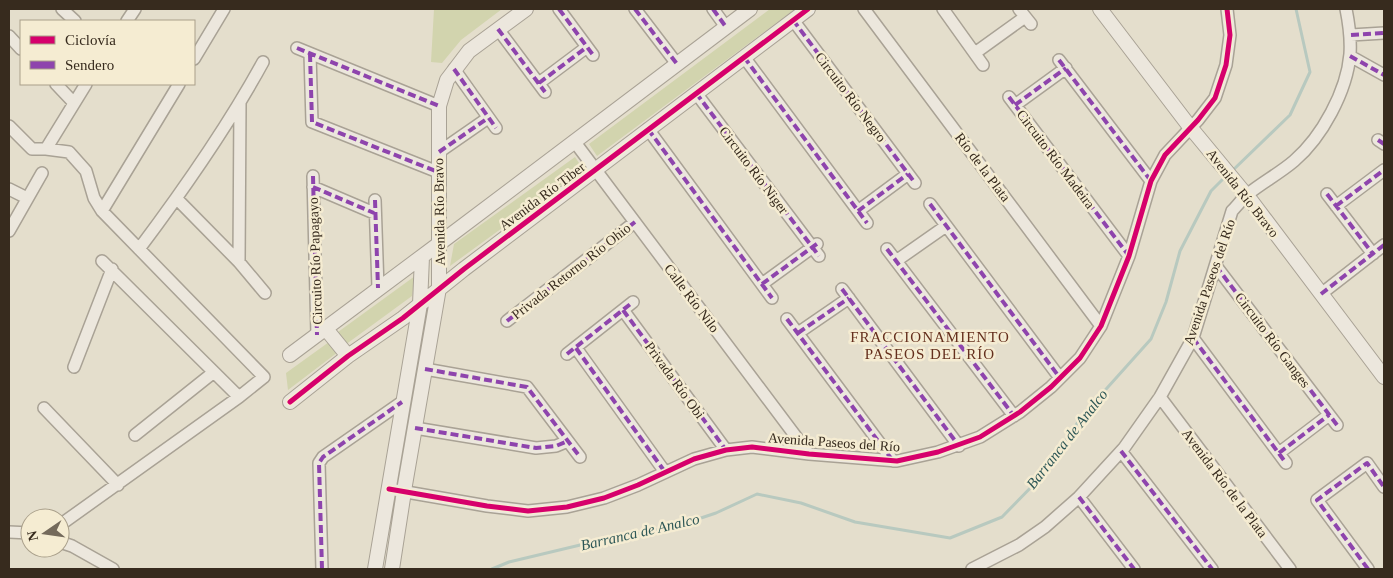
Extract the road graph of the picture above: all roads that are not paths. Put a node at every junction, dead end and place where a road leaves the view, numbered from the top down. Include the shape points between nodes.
1 (62, 9) edge
2 (135, 9) edge
3 (224, 9) edge
4 (526, 9) edge
5 (559, 9) edge
6 (636, 9) edge
7 (713, 9) edge
8 (750, 9) edge
9 (808, 9) edge
10 (864, 9) edge
11 (943, 9) edge
12 (1100, 9) edge
13 (1227, 9) edge
14 (1346, 9) edge
15 (1025, 17) edge
16 (74, 20) edge
17 (128, 20) edge
18 (793, 20) junction
19 (726, 27) junction
20 (498, 29) junction
21 (1384, 33) edge
22 (1351, 35) junction
23 (9, 36) edge
24 (20, 48) edge
25 (297, 48) dead end
26 (975, 53) junction
27 (310, 54) junction
28 (1350, 56) junction
29 (195, 57) edge
30 (744, 57) junction
31 (263, 62) dead end
32 (677, 64) junction
33 (984, 64) dead end
34 (454, 69) junction
35 (1384, 75) edge
36 (57, 85) edge
37 (85, 85) edge
38 (178, 85) edge
39 (696, 93) junction
40 (74, 103) junction
41 (240, 103) junction
42 (439, 106) junction
43 (488, 118) junction
44 (9, 126) edge
45 (496, 128) dead end
46 (648, 129) junction
47 (1194, 132) junction
48 (574, 141) junction
49 (46, 149) junction
50 (439, 152) junction
51 (595, 169) junction
52 (1384, 170) edge
53 (438, 172) junction
54 (42, 173) dead end
55 (1151, 181) junction
56 (9, 188) edge
57 (1243, 191) junction
58 (1327, 194) dead end
59 (27, 198) junction
60 (177, 199) junction
61 (375, 200) dead end
62 (930, 204) dead end
63 (1336, 206) junction
64 (102, 211) junction
65 (858, 211) junction
66 (374, 213) junction
67 (635, 222) junction
68 (866, 223) dead end
69 (946, 226) junction
70 (9, 231) edge
71 (440, 243) junction
72 (1384, 245) edge
73 (139, 249) junction
74 (887, 249) dead end
75 (1373, 254) junction
76 (1129, 256) junction
77 (422, 257) junction
78 (102, 261) dead end
79 (896, 261) junction
80 (238, 262) junction
81 (1216, 266) junction
82 (112, 269) junction
83 (762, 284) junction
84 (378, 288) junction
85 (440, 288) junction
86 (265, 293) dead end
87 (1321, 294) junction
88 (772, 298) dead end
89 (633, 302) dead end
90 (420, 304) junction
91 (623, 310) junction
92 (787, 319) dead end
93 (506, 321) dead end
94 (1101, 326) junction
95 (322, 332) junction
96 (798, 333) junction
97 (1193, 338) junction
98 (290, 355) dead end
99 (348, 356) junction
100 (74, 367) dead end
101 (425, 369) junction
102 (214, 372) junction
103 (1384, 377) edge
104 (1060, 378) junction
105 (239, 397) junction
106 (1160, 397) junction
107 (290, 402) dead end
108 (402, 402) junction
109 (44, 408) dead end
110 (1329, 415) junction
111 (1014, 416) junction
112 (1337, 425) dead end
113 (415, 428) junction
114 (135, 435) dead end
115 (568, 440) junction
116 (959, 446) junction
117 (726, 450) junction
118 (1122, 451) junction
119 (1279, 453) junction
120 (809, 454) junction
121 (580, 456) dead end
122 (893, 461) junction
123 (1286, 463) dead end
124 (665, 472) junction
125 (118, 485) junction
126 (1384, 487) edge
127 (389, 489) junction
128 (404, 492) junction
129 (1079, 497) junction
130 (70, 518) edge
131 (70, 545) edge
132 (113, 569) edge
133 (322, 569) edge
134 (376, 569) edge
135 (392, 569) edge
136 (972, 569) edge
137 (1134, 569) edge
138 (1212, 569) edge
139 (1290, 569) edge
140 (1368, 569) edge

1 - 16 street
2 - 17 street
3 - 29 street
4 - 20 street, Avenida Río Bravo
5 - 20 street via 590,51 542,87
6 - 32 street
7 - 19 street
8 - 19 street, Avenida Río Tiber
9 - 18 street, Avenida Río Tiber
10 - 94 street, Río de la Plata
11 - 26 street
12 - 47 street, Avenida Río Bravo
13 - 47 street, Avenida Paseos del Río via 1230,35 1226,65 1215,98
14 - 22 street, Avenida Paseos del Río
15 - 26 street
18 - 30 street, Avenida Río Tiber
18 - 65 street, Circuito Río Negro via 912,178
19 - 32 street, Avenida Río Tiber
20 - 34 street, Avenida Río Bravo via 469,51
21 - 22 street
22 - 28 street, Avenida Paseos del Río
23 - 24 street
25 - 27 street
26 - 33 street
27 - 42 street
27 - 53 street via 312,122
28 - 35 street
28 - 57 street, Avenida Paseos del Río via 1328,119 1313,141 1295,160
30 - 39 street, Avenida Río Tiber
30 - 65 street
31 - 41 street
32 - 48 street, Avenida Río Tiber
34 - 42 street, Avenida Río Bravo
34 - 43 street
36 - 40 street
37 - 40 street
38 - 64 street
39 - 46 street, Avenida Río Tiber
39 - 83 street, Circuito Río Niger via 816,248
40 - 49 street
41 - 60 street
41 - 80 street
42 - 50 street, Avenida Río Bravo
43 - 45 street
43 - 50 street
44 - 49 street via 32,149
46 - 51 street, Avenida Río Tiber
46 - 83 street
47 - 55 street, Avenida Paseos del Río via 1165,155
47 - 57 street, Avenida Río Bravo
48 - 51 street, Calle Río Nilo
48 - 71 street, Avenida Río Tiber
49 - 64 street via 68,152 86,171 94,198
50 - 53 street, Avenida Río Bravo
51 - 67 street, Calle Río Nilo
51 - 85 street, Avenida Río Tiber
52 - 63 street
53 - 71 street, Avenida Río Bravo
54 - 59 street
55 - 76 street, Avenida Paseos del Río
55 - 76 street, Circuito Río Madeira via 1062,64 1012,101
56 - 59 street
57 - 81 street, Avenida Paseos del Río via 1232,212
57 - 87 street, Avenida Río Bravo
58 - 63 street
59 - 70 street
60 - 73 street
60 - 80 street
61 - 66 street
62 - 69 street
63 - 75 street
64 - 73 street
65 - 68 street
66 - 84 street
66 - 95 street, Circuito Río Papagayo via 313,182
67 - 93 street, Privada Retorno Río Ohio
67 - 120 street, Calle Río Nilo
69 - 79 street
69 - 104 street
71 - 77 street, Avenida Río Tiber
71 - 85 street, Avenida Río Bravo
72 - 75 street
73 - 105 street via 264,377
74 - 79 street
75 - 87 street
76 - 94 street, Avenida Paseos del Río
77 - 84 street, Avenida Río Tiber
77 - 90 street, Avenida Río Bravo
78 - 82 street
79 - 111 street
80 - 86 street
81 - 97 street, Avenida Paseos del Río
81 - 110 street, Circuito Río Ganges
82 - 100 street
82 - 102 street
83 - 88 street
84 - 95 street, Avenida Río Tiber
85 - 90 street, Avenida Río Tiber
85 - 101 street, Avenida Río Bravo
87 - 103 street, Avenida Río Bravo
89 - 91 street
90 - 99 street, Avenida Río Tiber
90 - 108 street, Avenida Río Bravo
91 - 117 street, Privada Río Obi
91 - 124 street via 571,351
92 - 96 street
94 - 104 street, Avenida Paseos del Río via 1080,358
95 - 98 street, Avenida Río Tiber
95 - 99 street
96 - 116 street via 845,293
96 - 122 street
97 - 106 street, Avenida Paseos del Río
97 - 119 street
99 - 107 street, Avenida Río Tiber
101 - 113 street, Avenida Río Bravo
101 - 115 street via 527,387
102 - 105 street
102 - 114 street
104 - 111 street, Avenida Paseos del Río
105 - 125 street
106 - 118 street, Avenida Paseos del Río
106 - 139 street, Avenida Río de la Plata
108 - 127 street, Avenida Río Bravo
108 - 133 street via 319,463
109 - 125 street
110 - 112 street, Circuito Río Ganges
110 - 119 street
111 - 116 street, Avenida Paseos del Río
113 - 115 street via 536,448 556,446
113 - 128 street, Avenida Río Bravo
115 - 121 street
116 - 122 street, Avenida Paseos del Río
117 - 120 street, Avenida Paseos del Río via 752,447
117 - 124 street, Avenida Paseos del Río
118 - 129 street, Avenida Paseos del Río
118 - 138 street
119 - 123 street
120 - 122 street, Avenida Paseos del Río
124 - 128 street, Avenida Paseos del Río via 604,498 568,507 528,511
125 - 130 street
126 - 140 street via 1367,463 1317,500
127 - 128 street, Avenida Paseos del Río
127 - 134 street, Avenida Río Bravo
128 - 135 street, Avenida Río Bravo
129 - 136 street, Avenida Paseos del Río via 1019,545
129 - 137 street
131 - 132 street

